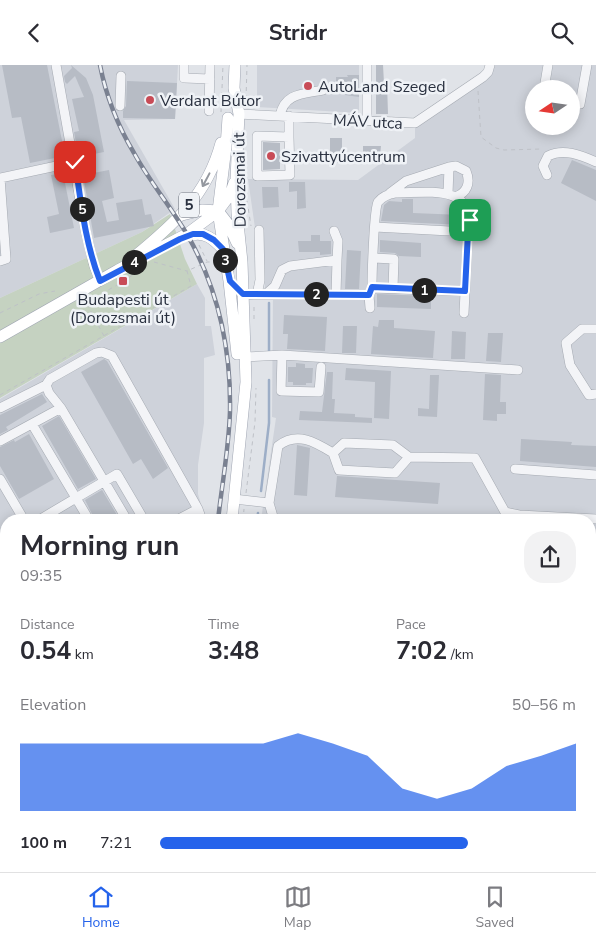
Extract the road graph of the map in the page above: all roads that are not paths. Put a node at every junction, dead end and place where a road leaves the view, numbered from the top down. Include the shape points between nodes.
1 (56, 65) edge
2 (184, 65) edge
3 (210, 65) edge
4 (235, 65) edge
5 (368, 65) edge
6 (490, 65) edge
7 (548, 65) edge
8 (587, 65) edge
9 (121, 76) dead end
10 (210, 79) junction
11 (546, 80) edge
12 (234, 88) junction
13 (323, 90) dead end
14 (580, 104) edge
15 (120, 106) dead end
16 (210, 111) dead end
17 (242, 114) junction
18 (285, 116) junction
19 (224, 117) junction
20 (367, 121) junction
21 (289, 137) junction
22 (75, 162) junction
23 (596, 162) edge
24 (449, 167) junction
25 (547, 175) dead end
26 (236, 179) junction
27 (388, 195) junction
28 (451, 195) junction
29 (218, 211) junction
30 (182, 215) junction
31 (375, 227) junction
32 (256, 231) road end
33 (334, 231) dead end
34 (468, 232) junction
35 (180, 239) junction
36 (223, 249) junction
37 (241, 252) junction
38 (373, 258) junction
39 (0, 261) edge
40 (337, 261) junction
41 (118, 270) junction
42 (100, 281) junction
43 (230, 281) junction
44 (394, 288) junction
45 (370, 291) junction
46 (465, 291) junction
47 (243, 294) junction
48 (336, 294) junction
49 (262, 295) junction
50 (370, 308) dead end
51 (464, 313) dead end
52 (596, 329) edge
53 (0, 337) edge
54 (282, 355) junction
55 (245, 357) junction
56 (321, 367) dead end
57 (518, 370) dead end
58 (46, 385) junction
59 (596, 394) edge
60 (0, 408) edge
61 (61, 408) junction
62 (244, 414) junction
63 (32, 424) junction
64 (0, 441) edge
65 (333, 453) junction
66 (409, 457) junction
67 (515, 469) dead end
68 (596, 475) edge
69 (0, 479) edge
70 (105, 481) junction
71 (76, 498) junction
72 (240, 499) junction
73 (269, 503) junction
74 (198, 509) junction
75 (20, 514) edge
76 (49, 514) edge
77 (85, 514) edge
78 (124, 514) edge
79 (141, 514) edge
80 (188, 514) edge
81 (200, 514) edge
82 (234, 514) edge
83 (272, 514) edge
84 (509, 514) edge

1 - 22 street
2 - 10 street via 184,78
3 - 10 street
4 - 12 main road, Dorozsmai út / 5
5 - 20 street
6 - 20 street, MÁV utca via 480,79 415,123
7 - 11 street
8 - 14 street
9 - 15 street
10 - 16 street
12 - 17 main road, Dorozsmai út / 5
12 - 19 main road, 5
13 - 18 street via 290,97 282,105
17 - 18 street, MÁV utca
17 - 26 main road, Dorozsmai út / 5
18 - 20 street, MÁV utca
18 - 21 street
19 - 29 main road, Dorozsmai út via 226,147
19 -> 30 main road, 5 via 212,169
21 - 21 street via 257,136 257,176 290,175
22 - 39 street via 0,178 6,259
22 - 42 street via 86,233
23 - 25 street via 563,152 552,154 543,166
24 - 27 street via 406,181
24 - 28 street
24 - 28 street via 461,168 468,175 466,190 462,194
26 - 29 main road, 5 via 230,195
26 - 37 main road, Dorozsmai út
27 - 28 street via 440,192
27 - 31 street via 377,203
28 - 34 street via 468,209
29 - 30 main road via 202,210
29 - 35 main road, 5
29 - 36 main road, Dorozsmai út
29 - 37 main road
30 - 41 main road, 5
31 - 34 street
31 - 38 street
32 - 49 street
33 - 40 street via 338,241
34 - 46 street
35 - 36 main road via 203,234
35 - 41 main road, 5
36 - 43 main road, Dorozsmai út
37 - 47 main road, Dorozsmai út
38 - 44 street via 394,259
38 - 45 street
40 - 48 street
40 - 49 street via 290,266 282,270 275,286
41 - 42 main road, 5
42 - 53 main road, 5
43 - 47 street
43 - 62 main road, Dorozsmai út
44 - 45 street
44 - 46 street
45 - 48 street
45 - 50 street
46 - 51 street
47 - 49 street
47 - 55 main road, Dorozsmai út
48 - 49 street
52 - 59 street via 582,329 566,343 570,365 589,395
54 - 55 street
54 - 56 street via 281,391 319,392
54 - 57 street
55 - 62 main road, Dorozsmai út
58 - 60 street
58 - 61 street
58 - 74 street via 50,379 96,353 112,356
61 - 63 street
61 - 70 street
62 - 72 main road, Dorozsmai út
63 - 64 street
63 - 71 street
65 - 66 street via 344,443 394,445
65 - 66 street via 339,470 395,473
65 - 73 street via 314,441 298,438 284,441 278,446
66 - 84 street via 475,458 505,512
67 - 68 street
69 - 75 street
70 - 71 street
70 - 78 street
70 - 79 street via 118,474
71 - 76 street
71 - 77 street
72 - 73 street
72 - 82 main road, Dorozsmai út
73 - 83 street
74 - 80 street
74 - 81 street

